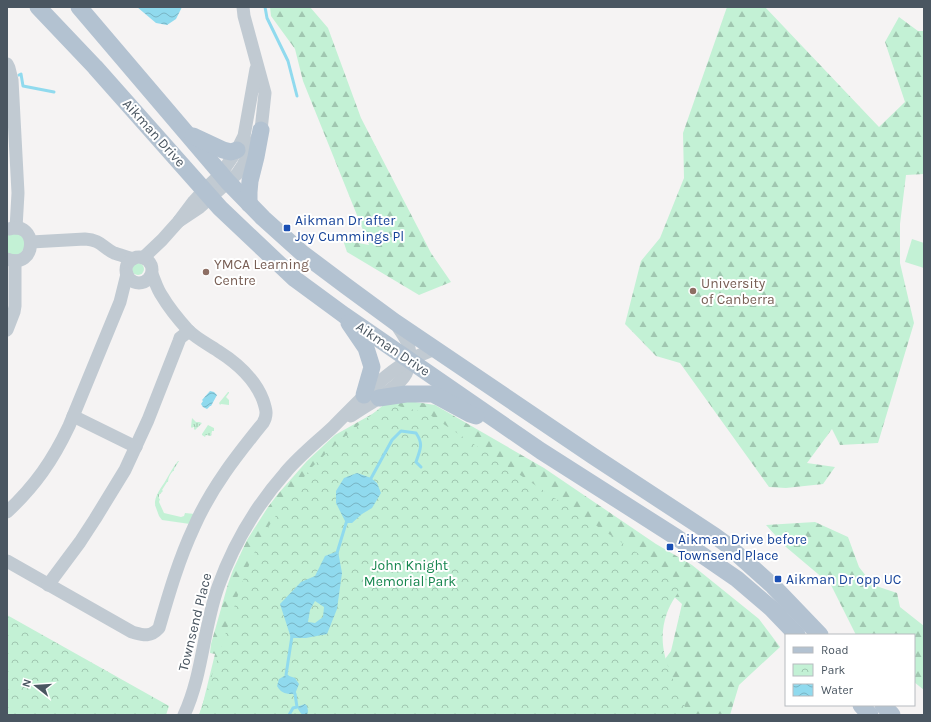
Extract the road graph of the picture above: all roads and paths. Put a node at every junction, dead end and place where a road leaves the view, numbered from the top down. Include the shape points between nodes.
1 (38, 7) edge
2 (80, 7) edge
3 (243, 7) edge
4 (258, 63) junction
5 (7, 64) edge
6 (261, 130) junction
7 (187, 134) junction
8 (237, 150) junction
9 (225, 178) junction
10 (207, 194) junction
11 (249, 204) junction
12 (11, 229) edge
13 (31, 242) junction
14 (11, 260) edge
15 (139, 271) junction
16 (344, 315) junction
17 (395, 322) junction
18 (7, 330) edge
19 (189, 331) junction
20 (435, 349) junction
21 (410, 360) junction
22 (372, 397) junction
23 (73, 416) junction
24 (503, 424) junction
25 (136, 447) junction
26 (7, 512) edge
27 (7, 562) edge
28 (48, 585) junction
29 (796, 634) edge
30 (819, 634) edge
31 (862, 706) edge
32 (884, 706) edge
33 (184, 715) edge
34 (870, 715) edge
35 (892, 715) edge

1 - 10 main road, Aikman Drive via 95,67
2 - 7 main road, Aikman Drive
3 - 4 street
4 - 6 street via 265,93
4 - 8 street via 244,136
5 - 12 street via 12,80 18,193
6 - 9 street via 237,174
6 - 11 main road via 250,181
7 - 8 main road via 223,150
7 - 9 main road, Aikman Drive
8 - 9 street
9 - 10 street
9 - 11 main road, Aikman Drive
10 - 15 street via 194,201
10 - 16 main road, Aikman Drive via 295,279
11 - 17 main road, Aikman Drive via 302,253
12 - 13 street via 26,232
13 - 14 street via 27,256
13 - 15 street via 92,239
14 - 18 street via 15,306
15 - 19 street
15 - 23 street via 120,302
16 - 21 main road, Aikman Drive
16 - 22 main road via 366,348 372,367
17 - 20 main road, Aikman Drive
17 - 21 street via 408,345
19 - 25 street via 179,341
19 - 28 street via 242,370 257,387 267,416 228,468 202,511 184,549 159,628 149,635 132,632
20 - 21 street
20 - 30 main road, Aikman Drive via 720,540 773,586
21 - 22 street, Townsend Place via 406,376 398,384
21 - 24 main road, Aikman Drive
22 - 24 main road via 433,394 470,414
22 - 33 street, Townsend Place via 331,428 284,473 240,535 218,588 197,680
23 - 25 street
23 - 26 street via 45,468 31,488
24 - 29 main road, Aikman Drive via 737,579
25 - 28 street via 95,519
27 - 28 street
31 - 34 main road
32 - 35 main road

